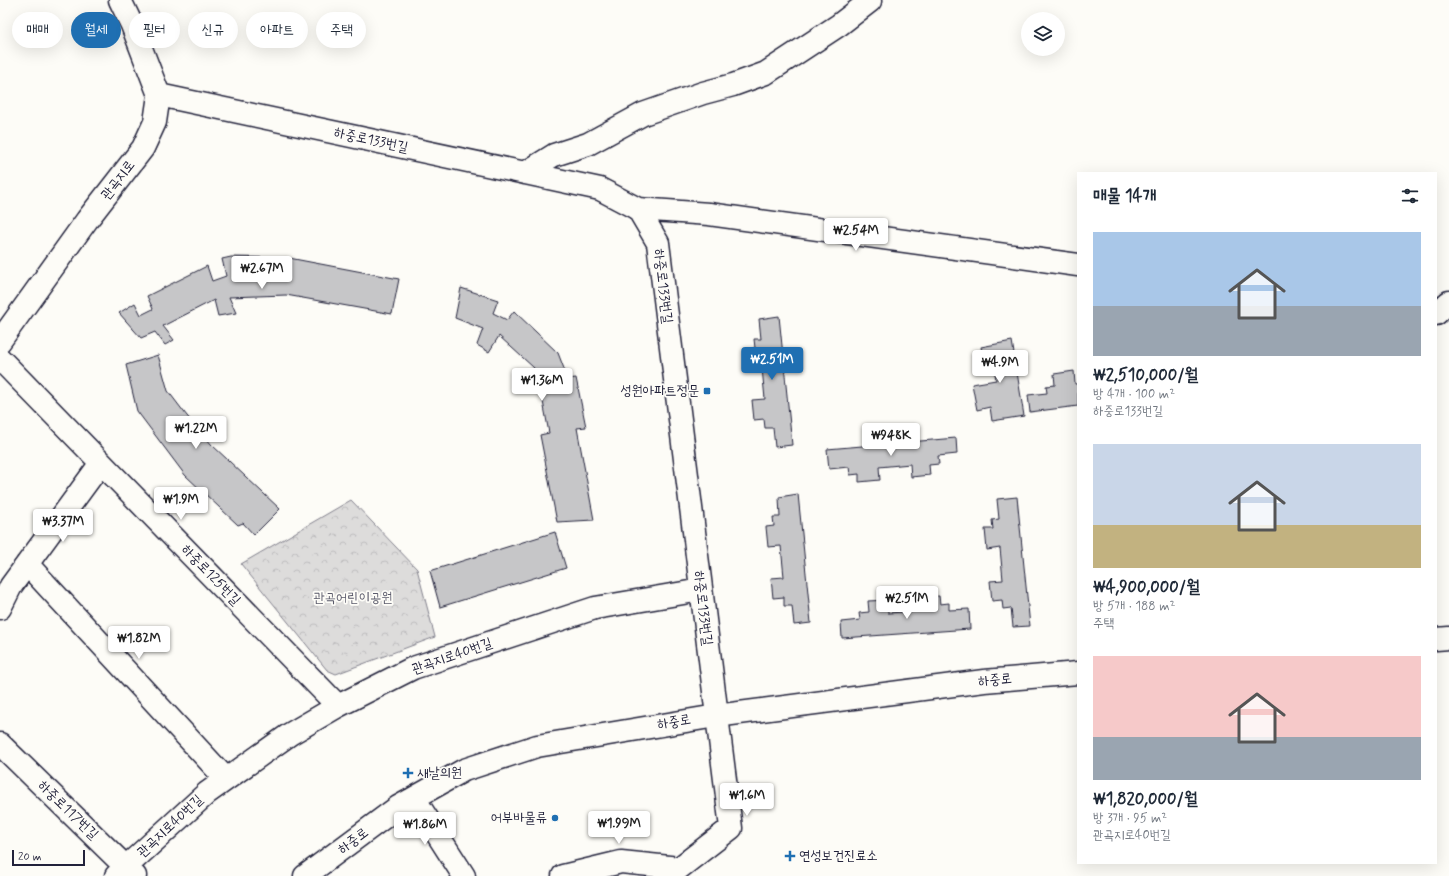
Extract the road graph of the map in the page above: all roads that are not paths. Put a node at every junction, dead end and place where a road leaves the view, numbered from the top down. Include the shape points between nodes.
1 (120, 0) edge
2 (870, 1) edge
3 (159, 95) junction
4 (525, 173) junction
5 (638, 209) junction
6 (1077, 265) edge
7 (1449, 302) edge
8 (1437, 313) edge
9 (0, 341) edge
10 (0, 359) edge
11 (101, 463) junction
12 (27, 564) junction
13 (701, 590) junction
14 (0, 608) edge
15 (1449, 638) edge
16 (1437, 639) edge
17 (1077, 673) edge
18 (338, 706) junction
19 (716, 716) junction
20 (0, 744) edge
21 (226, 779) junction
22 (414, 798) junction
23 (674, 872) edge
24 (126, 873) edge
25 (305, 876) edge
26 (464, 876) edge
27 (563, 876) edge

1 - 3 street, 관곡지로
2 - 4 street via 839,25 766,73 643,114 588,144 554,156
3 - 4 street, 하중로133번길
3 - 9 street, 관곡지로 via 155,122 143,148 87,220
4 - 5 street, 하중로133번길 via 600,189
5 - 6 street via 709,214
5 - 13 street, 하중로133번길 via 658,243
7 - 8 street
10 - 11 street, 하중로125번길
11 - 12 street
11 - 18 street, 하중로125번길
12 - 14 street via 11,586
12 - 21 street
13 - 18 street, 관곡지로40번길 via 595,608 413,668
13 - 19 street, 하중로133번길
15 - 16 street
17 - 19 street, 하중로 via 984,681
18 - 21 street, 관곡지로40번길 via 290,734
19 - 22 street, 하중로 via 538,746 464,770
19 - 23 street, 하중로133번길 via 731,828
20 - 24 street, 하중로117번길
21 - 24 street, 관곡지로40번길 via 207,793
22 - 25 street, 하중로
22 - 26 street
23 - 27 street via 621,862

